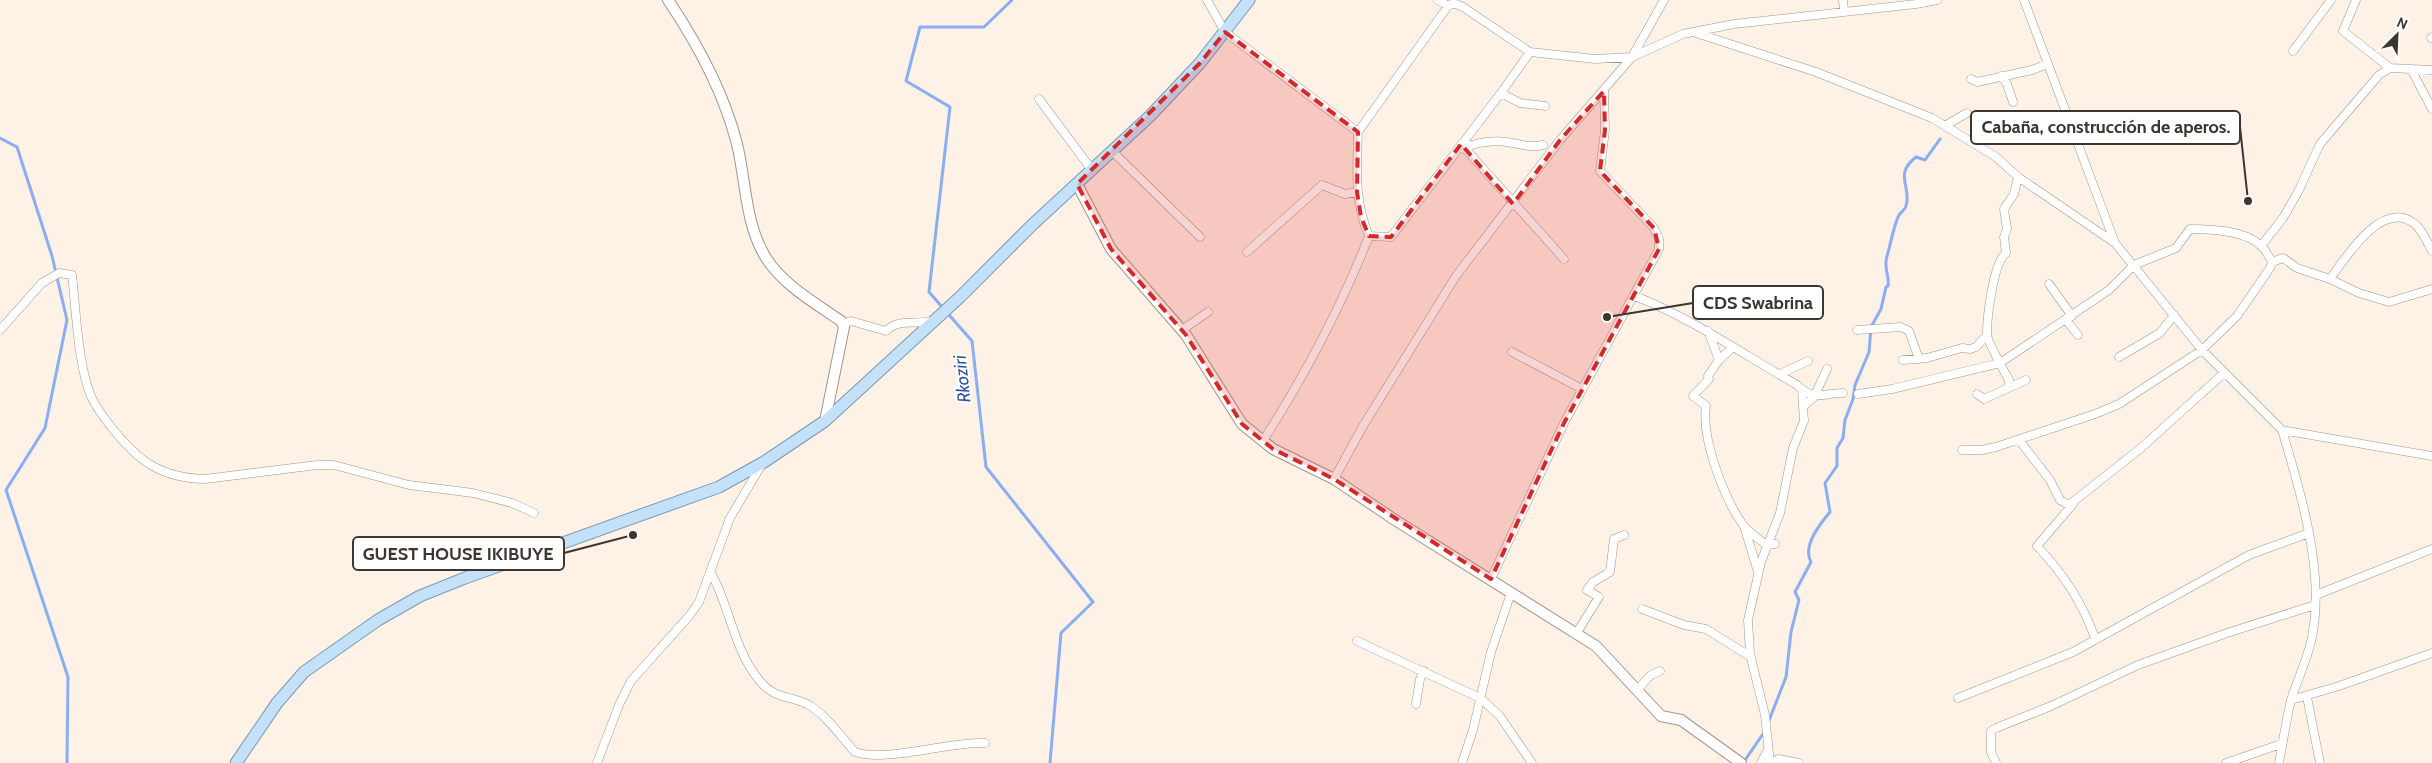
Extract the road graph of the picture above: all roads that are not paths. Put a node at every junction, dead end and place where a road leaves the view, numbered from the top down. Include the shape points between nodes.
1 (668, 0) edge
2 (1207, 0) edge
3 (1249, 0) edge
4 (1438, 0) edge
5 (1664, 0) edge
6 (1843, 0) edge
7 (1937, 0) edge
8 (2024, 0) edge
9 (2331, 0) edge
10 (2356, 0) edge
11 (1915, 2) edge
12 (1448, 6) junction
13 (1844, 10) junction
14 (1225, 32) junction
15 (1695, 32) junction
16 (2293, 51) dead end
17 (1530, 52) junction
18 (1632, 57) junction
19 (2047, 64) junction
20 (2390, 68) junction
21 (2411, 69) junction
22 (2432, 70) edge
23 (2001, 76) junction
24 (1971, 79) dead end
25 (1604, 91) junction
26 (1501, 93) junction
27 (1039, 99) dead end
28 (2013, 102) dead end
29 (1545, 106) dead end
30 (2432, 109) edge
31 (1967, 112) dead end
32 (1946, 125) junction
33 (1358, 132) junction
34 (1543, 145) dead end
35 (1462, 146) junction
36 (1112, 152) junction
37 (1092, 170) junction
38 (2018, 177) junction
39 (1077, 184) junction
40 (1357, 192) junction
41 (1513, 204) junction
42 (1369, 236) junction
43 (1200, 237) dead end
44 (2115, 243) junction
45 (2261, 246) junction
46 (2432, 251) edge
47 (1247, 252) dead end
48 (1564, 258) dead end
49 (2272, 262) junction
50 (2134, 265) junction
51 (2330, 279) junction
52 (2049, 284) dead end
53 (2432, 289) edge
54 (1635, 296) junction
55 (1208, 312) dead end
56 (2174, 315) junction
57 (938, 318) junction
58 (2069, 318) junction
59 (843, 324) junction
60 (0, 330) edge
61 (1182, 330) junction
62 (1857, 330) dead end
63 (1708, 332) junction
64 (2078, 334) dead end
65 (1987, 335) junction
66 (1733, 347) junction
67 (2202, 350) junction
68 (1512, 352) dead end
69 (2119, 357) dead end
70 (1920, 359) junction
71 (1719, 360) junction
72 (1903, 360) dead end
73 (1808, 361) dead end
74 (2000, 363) junction
75 (1828, 369) dead end
76 (2224, 373) junction
77 (1780, 374) junction
78 (2026, 380) dead end
79 (2009, 387) junction
80 (1582, 389) junction
81 (1802, 389) junction
82 (1843, 393) dead end
83 (1858, 394) dead end
84 (1977, 394) dead end
85 (1814, 397) junction
86 (1804, 406) junction
87 (825, 421) junction
88 (2282, 430) junction
89 (2019, 440) junction
90 (1263, 442) junction
91 (1962, 450) dead end
92 (2431, 454) edge
93 (764, 462) junction
94 (1334, 479) junction
95 (2076, 501) junction
96 (534, 513) dead end
97 (1744, 526) junction
98 (2309, 533) junction
99 (1624, 535) dead end
100 (1771, 544) junction
101 (2432, 549) edge
102 (1761, 570) junction
103 (711, 573) junction
104 (1491, 579) junction
105 (1511, 593) junction
106 (2316, 596) junction
107 (2315, 605) junction
108 (1642, 609) dead end
109 (1576, 634) junction
110 (2095, 638) junction
111 (1357, 641) dead end
112 (2432, 653) edge
113 (1751, 657) junction
114 (1424, 671) junction
115 (1660, 671) dead end
116 (1637, 690) junction
117 (2307, 697) junction
118 (1480, 698) junction
119 (1958, 698) dead end
120 (2291, 700) junction
121 (1416, 704) dead end
122 (985, 743) dead end
123 (2281, 744) junction
124 (1768, 748) junction
125 (236, 763) edge
126 (597, 763) edge
127 (1462, 763) edge
128 (1532, 763) edge
129 (1742, 763) edge
130 (1761, 763) edge
131 (1771, 763) edge
132 (1799, 763) edge
133 (1996, 763) edge
134 (2226, 763) edge
135 (2279, 763) edge
136 (2320, 763) edge

1 - 59 street via 698,49 721,99 736,141 757,240 766,257 781,277
2 - 14 street
3 - 14 main road
4 - 12 street
5 - 18 street
6 - 13 street
7 - 11 street
8 - 19 street
9 - 16 street
10 - 20 street via 2343,30
11 - 13 street
12 - 17 street via 1453,3 1463,7
12 - 33 street
13 - 15 street
14 - 33 street
14 - 36 main road via 1200,63
15 - 18 street
15 - 32 street via 1816,72
17 - 18 street via 1595,59
17 - 26 street
18 - 25 street
19 - 23 street
19 - 44 street
20 - 21 street
20 - 45 street via 2379,75 2320,144 2283,218
21 - 22 street
21 - 30 street
23 - 24 street via 1977,82
23 - 28 street
25 - 41 street via 1560,140
25 - 54 street via 1605,130 1600,171 1654,228 1659,239 1659,249
26 - 29 street via 1520,104
26 - 35 street
27 - 37 street
31 - 32 street
32 - 38 street via 1996,157
33 - 40 street
34 - 35 street via 1504,142
35 - 41 street
35 - 42 street via 1391,237
36 - 37 main road
36 - 43 street
37 - 39 main road
38 - 44 street
38 - 65 street via 2014,194 2004,209 2008,229 2004,237 2006,253 1994,275
39 - 57 main road
39 - 61 street via 1111,249
40 - 42 street via 1361,217
40 - 47 street via 1345,194 1322,185
41 - 48 street
41 - 94 street via 1456,276
42 - 90 street via 1347,294 1311,363
44 - 50 street
45 - 49 street
45 - 50 street via 2244,236 2190,228 2176,248
46 - 51 street via 2414,222 2386,218 2376,223
49 - 51 street via 2283,258 2304,271
49 - 67 street via 2237,316
50 - 56 street
50 - 58 street via 2109,290
51 - 53 street via 2358,293 2389,302
52 - 58 street
54 - 63 street via 1672,311
54 - 80 street
55 - 61 street
56 - 67 street
56 - 69 street via 2160,333
57 - 59 street via 921,324 892,324 886,331 851,321
57 - 87 main road
58 - 64 street
58 - 74 street
59 - 87 street
60 - 96 street via 42,283 59,272 72,275 91,397 134,455 163,471 205,479 317,464 339,465 409,485 481,495
61 - 90 street via 1242,424
62 - 70 street via 1901,327 1909,330
63 - 66 street
63 - 71 street
65 - 70 street via 1976,347
65 - 74 street
66 - 71 street
66 - 77 street
67 - 76 street
67 - 89 street via 2118,404
68 - 80 street
70 - 72 street
71 - 97 street via 1709,379 1693,396 1706,406 1705,424 1712,456
73 - 77 street
74 - 79 street
74 - 83 street
75 - 85 street
76 - 88 street
76 - 95 street
77 - 81 street
78 - 79 street
79 - 84 street via 1984,399
80 - 104 street
81 - 85 street
81 - 86 street
82 - 85 street
85 - 86 street
86 - 100 street via 1804,421 1793,448
87 - 93 main road
88 - 92 street
88 - 98 street
89 - 91 street via 1982,450
89 - 95 street via 2050,480 2060,500 2069,505
90 - 94 street
93 - 103 street via 730,518
93 - 125 main road via 719,487 420,596 304,672 277,703
94 - 104 street
95 - 110 street via 2037,546 2079,601
97 - 100 street
97 - 102 street
98 - 106 street
98 - 110 street via 2250,555
99 - 109 street via 1614,538 1610,572 1593,582 1587,590 1600,597
100 - 102 street
101 - 106 street
102 - 113 street via 1748,620
103 - 122 street via 722,593 735,634 760,682 774,695 790,698 816,710 855,752 863,755 908,754
103 - 126 street via 694,609 631,681
104 - 105 street
105 - 109 street
105 - 118 street
106 - 107 street
107 - 120 street via 2314,631
107 - 133 street via 2138,665 1996,728 1991,732 1990,740
108 - 113 street via 1706,629
109 - 116 street via 1596,646
110 - 119 street via 2072,652
111 - 114 street
112 - 117 street
113 - 124 street via 1765,715
114 - 118 street
114 - 121 street
115 - 116 street via 1651,675
116 - 129 street via 1661,716 1681,720
117 - 120 street
117 - 136 street
118 - 127 street
118 - 128 street via 1500,715
120 - 123 street
123 - 134 street
123 - 135 street
124 - 130 street
124 - 131 street
131 - 132 street via 1778,759

